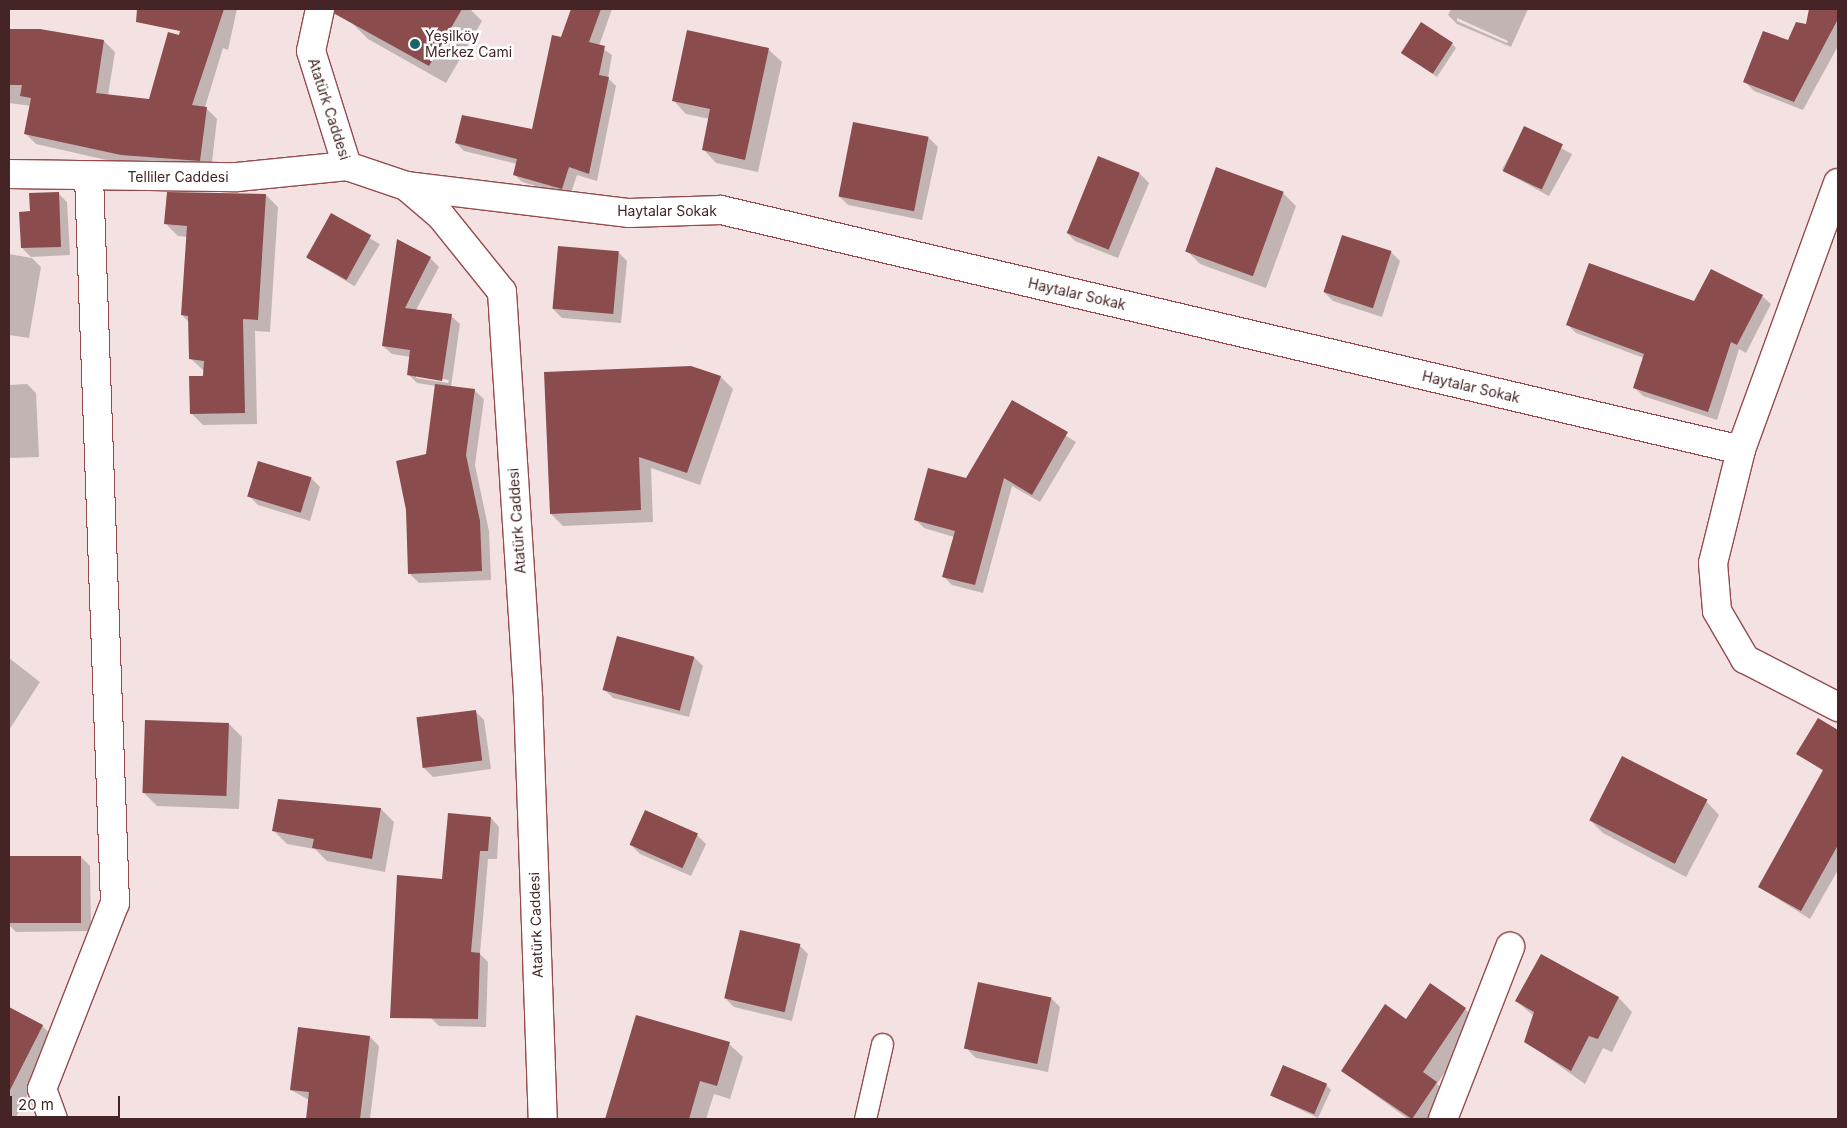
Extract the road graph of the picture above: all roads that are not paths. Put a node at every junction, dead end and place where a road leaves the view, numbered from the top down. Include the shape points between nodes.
1 (320, 9) edge
2 (347, 166) junction
3 (9, 174) edge
4 (89, 177) junction
5 (1838, 183) edge
6 (406, 186) junction
7 (1741, 450) junction
8 (1838, 708) edge
9 (1510, 946) dead end
10 (882, 1044) dead end
11 (52, 1119) edge
12 (543, 1119) edge
13 (865, 1119) edge
14 (1443, 1119) edge

1 - 2 street, Atatürk Caddesi via 311,51
2 - 4 street, Telliler Caddesi via 237,178
2 - 6 street, Atatürk Caddesi
3 - 4 street, Telliler Caddesi
4 - 11 street via 115,903 42,1089
5 - 7 street
6 - 7 street, Haytalar Sokak via 629,213 721,210
6 - 12 street, Atatürk Caddesi via 441,216 502,292 528,697
7 - 8 street via 1713,563 1717,611 1745,658
9 - 14 street
10 - 13 lane

